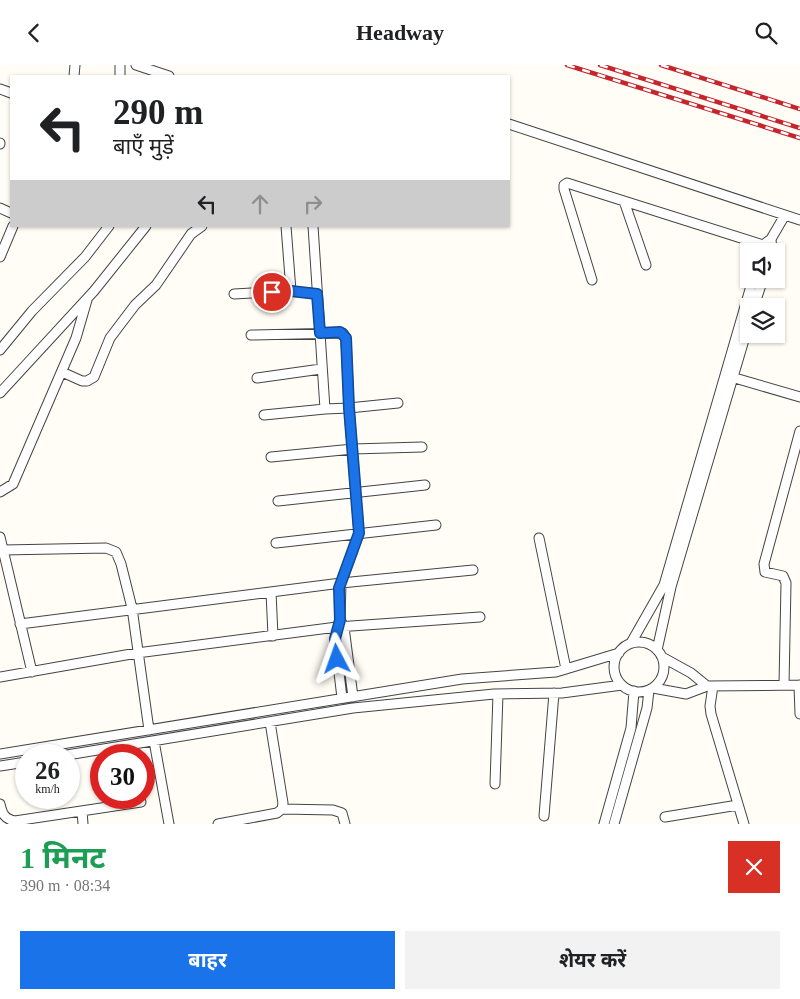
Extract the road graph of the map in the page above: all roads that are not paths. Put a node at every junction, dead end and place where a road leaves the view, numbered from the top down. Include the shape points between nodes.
1 (136, 65) edge
2 (166, 75) edge
3 (510, 124) edge
4 (624, 201) junction
5 (785, 215) junction
6 (800, 220) edge
7 (13, 227) edge
8 (107, 227) edge
9 (145, 227) edge
10 (201, 227) edge
11 (286, 227) edge
12 (313, 227) edge
13 (771, 239) junction
14 (747, 243) edge
15 (767, 243) edge
16 (771, 243) edge
17 (0, 257) edge
18 (646, 265) dead end
19 (592, 280) dead end
20 (751, 288) edge
21 (291, 291) junction
22 (234, 294) dead end
23 (317, 294) junction
24 (88, 297) junction
25 (320, 333) junction
26 (251, 335) dead end
27 (741, 343) edge
28 (0, 350) edge
29 (321, 369) junction
30 (62, 372) junction
31 (728, 376) junction
32 (257, 378) dead end
33 (0, 393) edge
34 (800, 397) edge
35 (398, 403) dead end
36 (349, 408) junction
37 (325, 409) junction
38 (264, 415) dead end
39 (800, 431) edge
40 (422, 447) dead end
41 (353, 449) junction
42 (271, 457) dead end
43 (425, 485) dead end
44 (0, 492) edge
45 (356, 493) junction
46 (278, 501) dead end
47 (436, 525) dead end
48 (359, 533) junction
49 (0, 537) edge
50 (539, 538) dead end
51 (276, 543) dead end
52 (3, 550) junction
53 (473, 570) dead end
54 (341, 583) junction
55 (271, 592) junction
56 (132, 608) junction
57 (480, 617) dead end
58 (20, 624) junction
59 (340, 625) junction
60 (273, 636) junction
61 (631, 643) junction
62 (137, 653) junction
63 (619, 653) junction
64 (660, 654) junction
65 (566, 669) junction
66 (32, 671) junction
67 (0, 676) edge
68 (622, 685) junction
69 (784, 685) junction
70 (800, 685) edge
71 (710, 686) junction
72 (651, 689) junction
73 (634, 691) junction
74 (554, 693) junction
75 (498, 694) junction
76 (353, 697) junction
77 (342, 698) junction
78 (800, 714) edge
79 (270, 722) junction
80 (149, 730) junction
81 (154, 741) junction
82 (80, 753) edge
83 (0, 754) edge
84 (15, 763) edge
85 (0, 766) edge
86 (495, 784) dead end
87 (0, 804) edge
88 (738, 805) junction
89 (95, 809) edge
90 (282, 809) junction
91 (82, 811) junction
92 (60, 814) junction
93 (544, 816) dead end
94 (665, 817) dead end
95 (61, 824) edge
96 (83, 824) edge
97 (169, 824) edge
98 (219, 824) edge
99 (345, 824) edge
100 (604, 824) edge
101 (614, 824) edge
102 (744, 824) edge

1 - 2 street
3 - 5 street
4 - 14 street
4 - 18 street
4 - 19 street via 573,184 564,185
5 - 6 street
5 - 13 street
7 - 17 street
8 - 28 street via 85,257 32,311
9 - 24 street
10 - 30 street via 191,234 156,285 135,305 110,338 94,377 82,381
11 - 21 street
12 - 23 street
13 - 15 street
13 - 16 street
20 - 31 street
21 - 22 street
21 - 23 street
23 - 25 street
24 - 30 street
24 - 33 street
25 - 26 street
25 - 29 street
25 - 36 street via 340,332 346,338
27 - 31 street
29 - 32 street
29 - 37 street
30 - 44 street via 13,485
31 - 34 street
31 - 61 street via 661,593
31 - 64 street via 671,587
35 - 36 street
36 - 37 street
36 - 41 street
37 - 38 street
39 - 69 street via 764,564 765,572 783,576 786,583
40 - 41 street
41 - 42 street
41 - 45 street
43 - 45 street
45 - 46 street
45 - 48 street
47 - 48 street
48 - 51 street
48 - 54 street
49 - 52 street
50 - 65 street
52 - 56 street via 112,549 121,564
52 - 58 street
53 - 54 street
54 - 55 street
54 - 59 street
55 - 56 street
55 - 60 street
56 - 58 street
56 - 62 street
57 - 59 street
58 - 66 street
59 - 60 street
59 - 76 street
59 - 77 street via 335,639
60 - 62 street
61 - 63 street
61 - 64 street via 645,643
62 - 66 street
62 - 80 street
63 - 65 street
63 - 68 street via 614,669
64 - 71 street
64 - 72 street via 663,674
65 - 76 street via 462,679
66 - 67 street
68 - 73 street
68 - 74 street
69 - 70 street
69 - 71 street
70 - 78 street
71 - 72 street via 686,693
71 - 88 street via 710,706
72 - 73 street
72 - 101 street
73 - 100 street via 631,728
74 - 75 street
74 - 93 street
75 - 79 street via 353,709
75 - 86 street
76 - 77 street
77 - 80 street
79 - 81 street
79 - 90 street
80 - 83 street
81 - 82 street
81 - 97 street
84 - 85 street
87 - 92 street via 2,814 8,820
88 - 94 street
88 - 102 street
89 - 91 street
90 - 98 street via 277,813
90 - 99 street via 333,809 342,813
91 - 92 street
91 - 96 street
92 - 95 street

